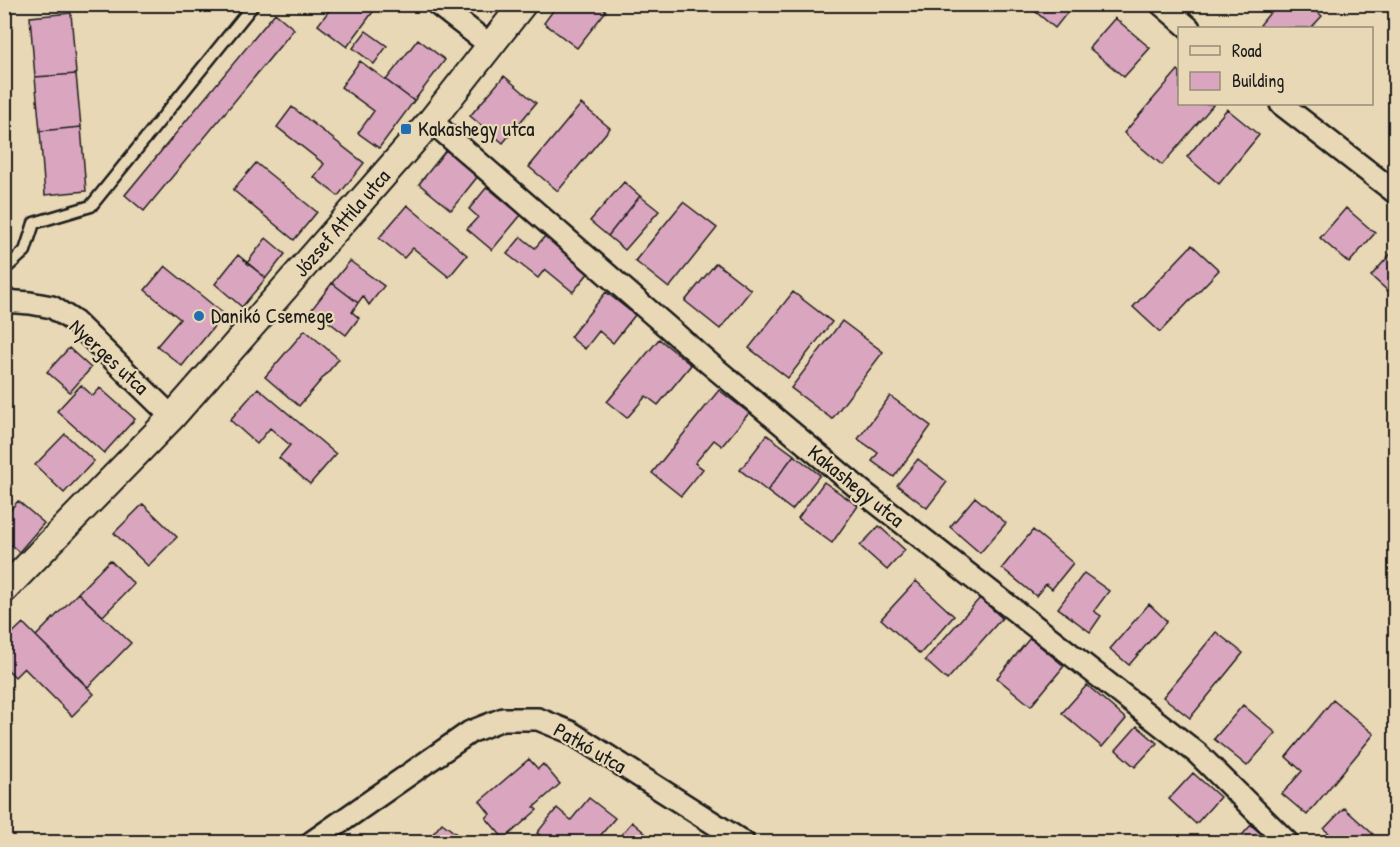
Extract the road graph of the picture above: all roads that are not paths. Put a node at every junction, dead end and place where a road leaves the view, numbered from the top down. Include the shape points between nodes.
1 (254, 4) edge
2 (437, 4) edge
3 (523, 4) edge
4 (1161, 4) edge
5 (1189, 27) edge
6 (491, 46) junction
7 (1282, 105) edge
8 (431, 121) junction
9 (1395, 194) edge
10 (4, 270) edge
11 (4, 301) edge
12 (172, 417) junction
13 (4, 590) edge
14 (312, 843) edge
15 (742, 843) edge
16 (1287, 843) edge

1 - 10 lane via 91,206 34,223 25,251
2 - 6 street
3 - 6 street, József Attila utca
4 - 5 street
6 - 8 street, József Attila utca
7 - 9 street
8 - 12 street, József Attila utca
8 - 16 street, Kakashegy utca via 862,492 1197,753
11 - 12 street, Nyerges utca via 52,307 75,322
12 - 13 street, József Attila utca
14 - 15 street, Patkó utca via 470,732 503,719 538,719 570,732

